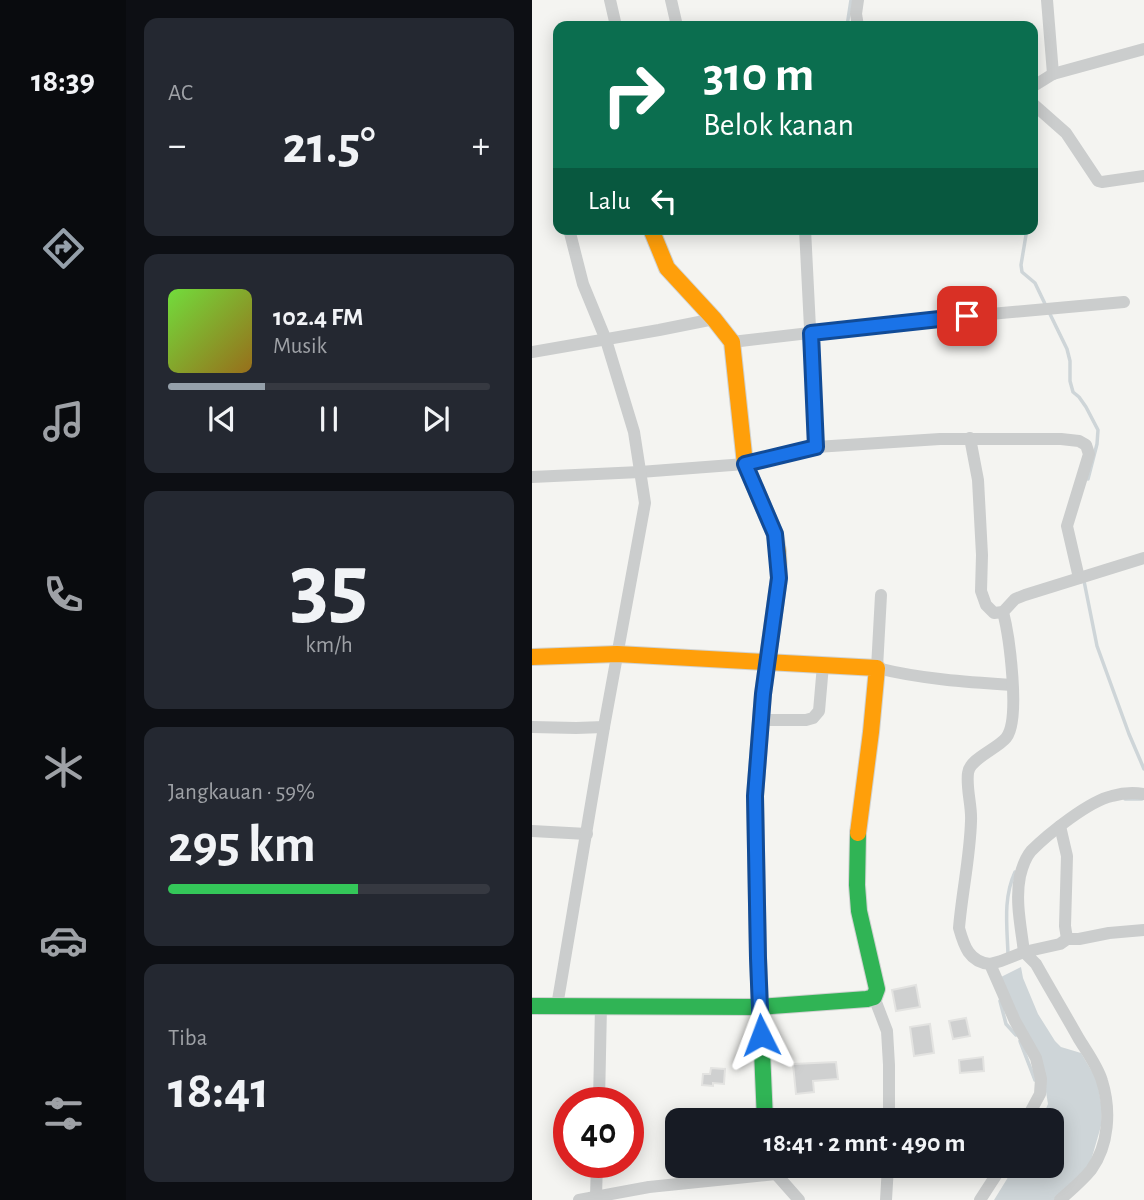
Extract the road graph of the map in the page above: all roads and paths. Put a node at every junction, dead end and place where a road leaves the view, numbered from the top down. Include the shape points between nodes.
1 (610, 0) edge
2 (671, 0) edge
3 (858, 0) edge
4 (1047, 0) edge
5 (615, 21) edge
6 (676, 21) edge
7 (857, 21) edge
8 (1144, 49) edge
9 (1053, 74) junction
10 (1038, 83) edge
11 (1038, 108) edge
12 (1144, 176) edge
13 (571, 235) edge
14 (653, 235) edge
15 (805, 235) edge
16 (1124, 302) dead end
17 (714, 319) junction
18 (811, 333) junction
19 (606, 340) junction
20 (732, 342) junction
21 (532, 352) edge
22 (970, 438) junction
23 (816, 447) junction
24 (745, 464) junction
25 (640, 472) junction
26 (532, 477) edge
27 (1144, 558) edge
28 (1077, 579) junction
29 (881, 595) dead end
30 (1003, 612) junction
31 (617, 654) junction
32 (532, 657) edge
33 (767, 663) junction
34 (823, 665) junction
35 (877, 668) junction
36 (1013, 685) junction
37 (761, 720) junction
38 (532, 727) edge
39 (604, 727) junction
40 (1144, 794) edge
41 (1060, 826) junction
42 (532, 831) edge
43 (587, 834) junction
44 (1144, 930) edge
45 (1067, 939) junction
46 (1024, 952) junction
47 (990, 964) junction
48 (874, 997) junction
49 (532, 1006) edge
50 (557, 1006) junction
51 (601, 1006) junction
52 (760, 1007) junction
53 (599, 1087) edge
54 (764, 1108) edge
55 (889, 1108) edge
56 (1032, 1108) edge
57 (597, 1178) edge
58 (728, 1178) edge
59 (781, 1178) edge
60 (887, 1178) edge
61 (994, 1178) edge
62 (630, 1195) edge
63 (596, 1197) junction
64 (579, 1200) edge
65 (799, 1200) edge
66 (886, 1200) edge
67 (980, 1200) edge
68 (1060, 1200) edge

1 - 5 street
2 - 6 street
3 - 7 street
4 - 9 street
8 - 9 street
9 - 10 street
11 - 12 street via 1066,133 1098,181
13 - 19 street via 583,284
14 - 17 street via 667,268
15 - 18 street
16 - 18 street
17 - 19 street
17 - 20 street
18 - 20 street
18 - 23 street
19 - 21 street
19 - 25 street via 634,432
20 - 24 street
22 - 23 street
22 - 28 street via 1061,439 1086,445 1089,455 1067,526
22 - 30 street via 978,480 981,591 986,606 994,613
23 - 24 street
24 - 25 street
24 - 33 street via 775,534 778,552 779,578
25 - 26 street
25 - 31 street via 645,503
27 - 28 street
28 - 30 street via 1025,595
29 - 35 street
30 - 36 street
31 - 32 street
31 - 33 street
31 - 39 street
33 - 34 street
33 - 37 street
34 - 35 street
34 - 37 street via 819,711 813,718
35 - 36 street via 956,682
35 - 48 street via 858,828 857,885 877,989
36 - 47 street via 1007,737 968,772 971,820 959,928 969,953 979,963
37 - 52 street via 755,796
38 - 39 street
39 - 43 street
40 - 41 street via 1109,796
41 - 45 street via 1067,856
41 - 46 street via 1029,853 1020,873 1017,899
42 - 43 street
43 - 50 street
44 - 45 street
45 - 46 street
46 - 47 street
46 - 68 street via 1036,964 1096,1068 1107,1103 1107,1130 1097,1158
47 - 56 street via 1036,1058 1040,1094
48 - 52 street
48 - 55 street via 887,1031
49 - 50 street
50 - 51 street
51 - 52 street
51 - 53 street
52 - 54 street
57 - 63 street
58 - 62 street
59 - 65 street
60 - 66 street
61 - 67 street
62 - 63 street
63 - 64 street

